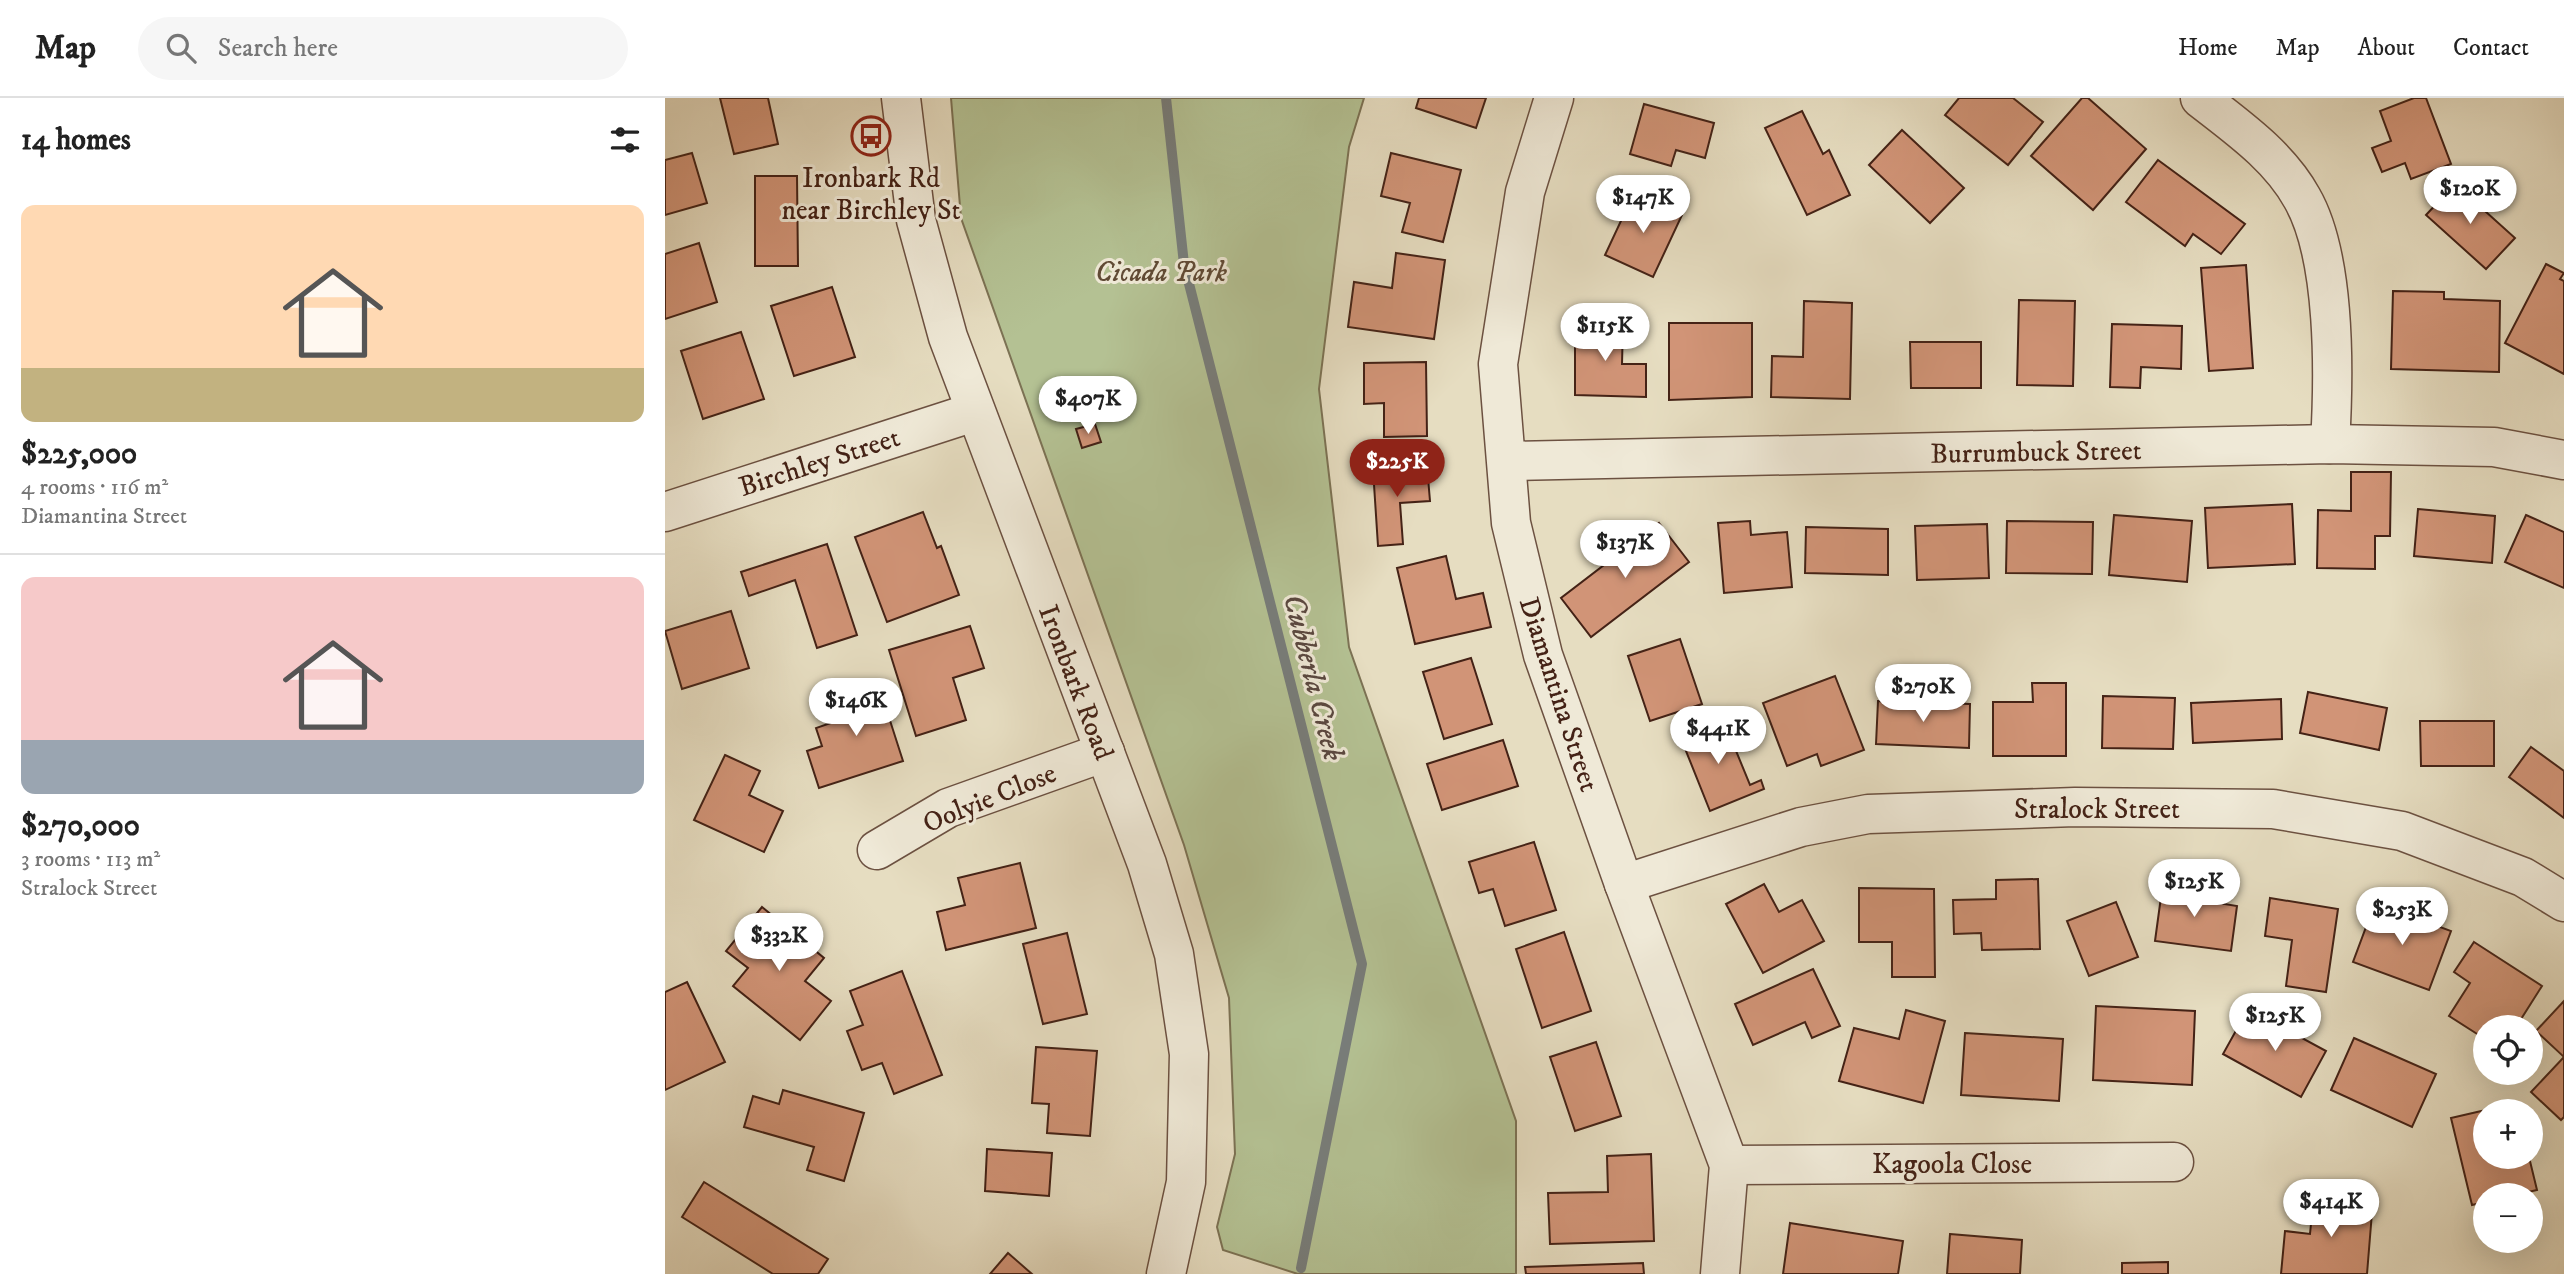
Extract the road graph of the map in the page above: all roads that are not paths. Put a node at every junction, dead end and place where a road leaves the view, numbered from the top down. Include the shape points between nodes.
1 (901, 98) edge
2 (1555, 98) edge
3 (2200, 98) edge
4 (974, 412) junction
5 (2330, 444) junction
6 (2564, 460) edge
7 (1507, 461) junction
8 (665, 512) edge
9 (1105, 752) junction
10 (877, 850) dead end
11 (1623, 884) junction
12 (2564, 902) edge
13 (2174, 1162) dead end
14 (1729, 1165) junction
15 (1166, 1274) edge
16 (1720, 1274) edge

1 - 4 street, Ironbark Road via 916,219
2 - 7 street, Diamantina Street via 1525,192 1498,364
3 - 5 street via 2266,151 2303,198 2324,259 2333,387
4 - 8 street, Birchley Street
4 - 9 street, Ironbark Road
5 - 6 street, Burrumbuck Street via 2494,447
5 - 7 street, Burrumbuck Street
7 - 11 street, Diamantina Street via 1511,523 1543,655
9 - 10 street, Oolyie Close via 948,808
9 - 15 street, Ironbark Road via 1147,864 1174,954 1189,1054 1186,1182
11 - 12 street, Stralock Street via 1801,827 1868,814 2075,807 2273,809 2402,831 2523,877
11 - 14 street, Diamantina Street
13 - 14 street, Kagoola Close
14 - 16 street, Diamantina Street

